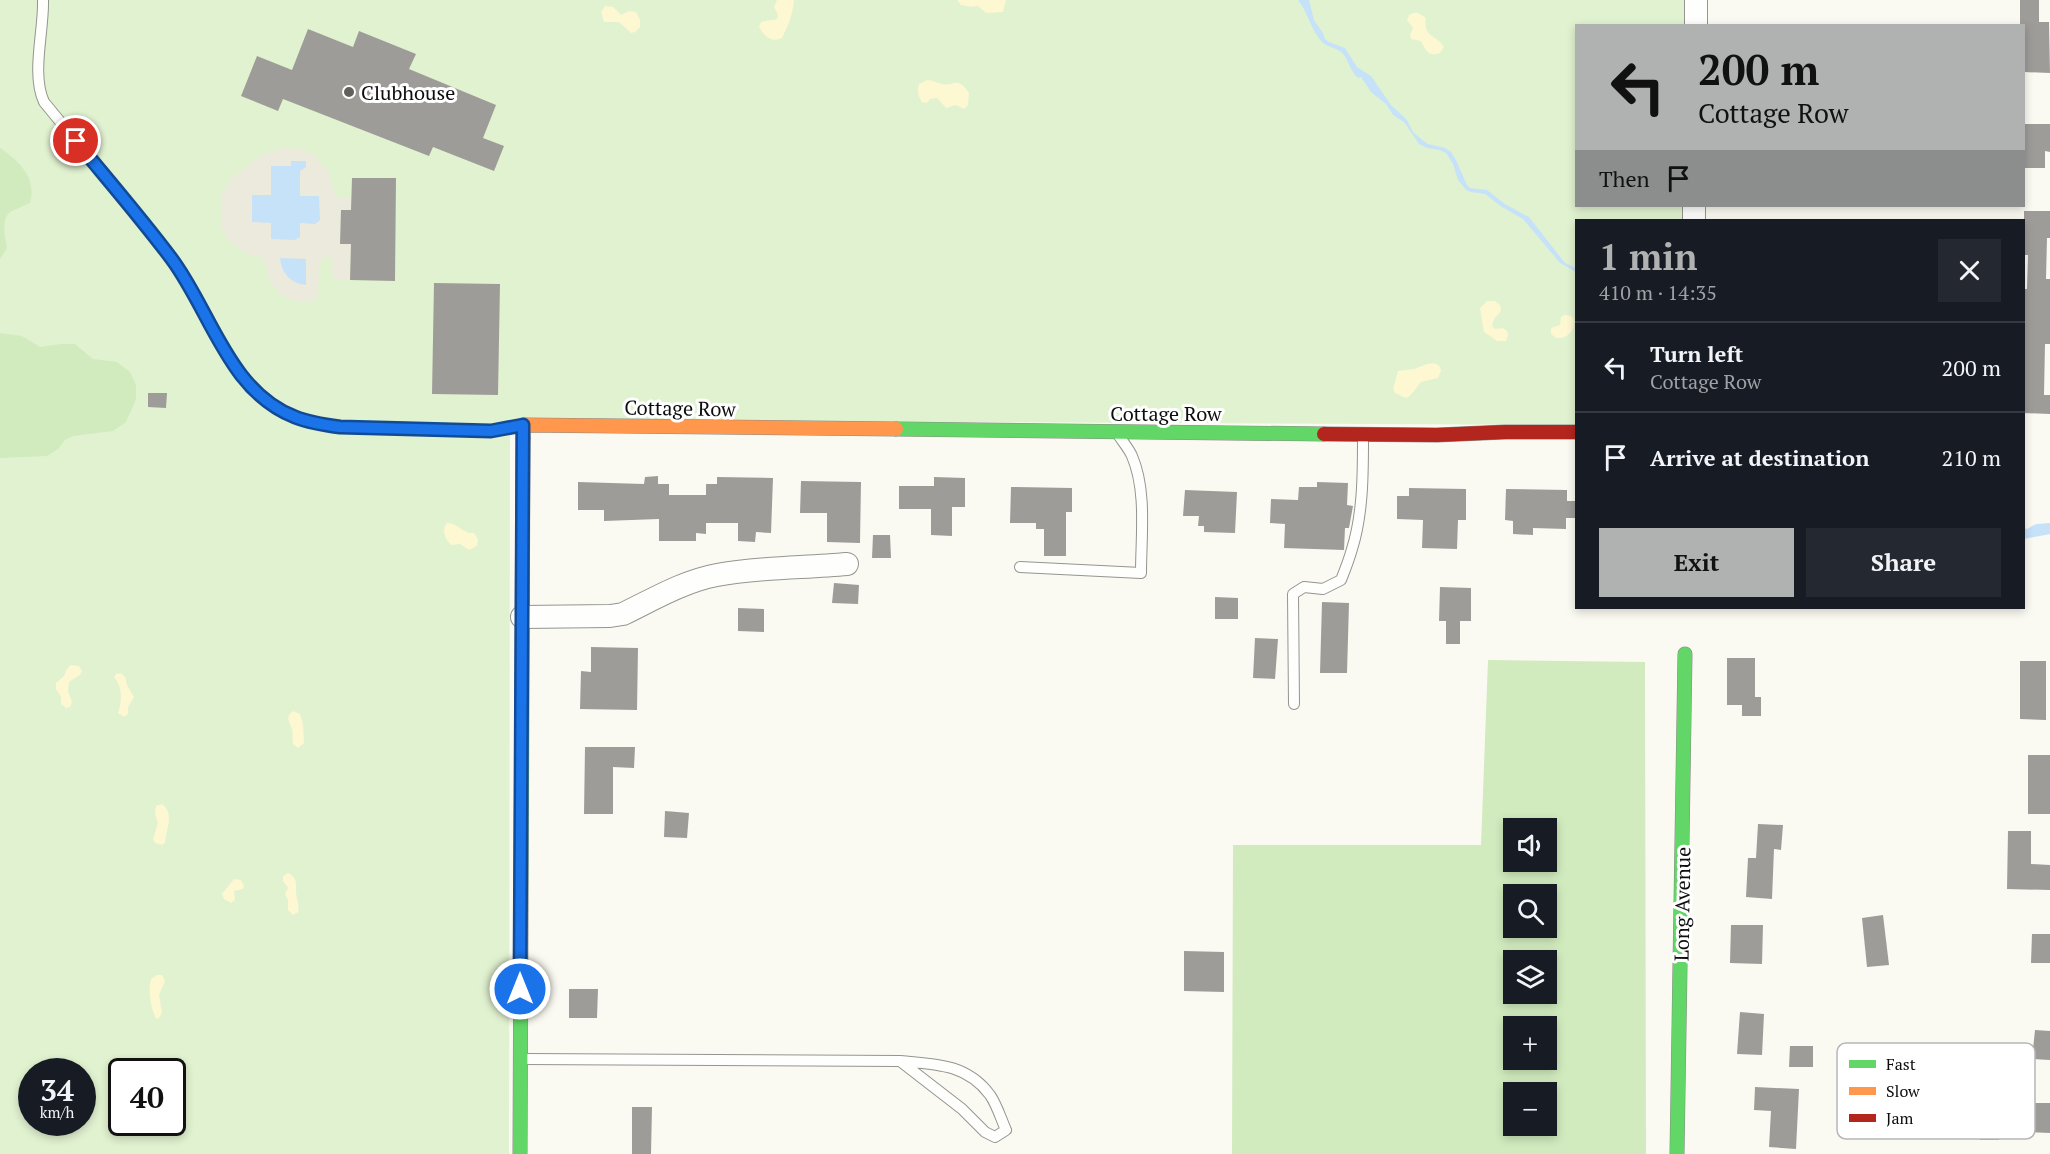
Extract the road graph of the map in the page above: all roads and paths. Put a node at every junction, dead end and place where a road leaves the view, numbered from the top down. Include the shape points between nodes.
1 (43, 0) edge
2 (1696, 0) edge
3 (1696, 24) edge
4 (523, 425) junction
5 (1117, 432) junction
6 (1575, 432) edge
7 (1362, 435) junction
8 (847, 564) dead end
9 (1020, 567) dead end
10 (522, 617) junction
11 (1685, 654) dead end
12 (1294, 704) dead end
13 (520, 1059) junction
14 (900, 1061) junction
15 (519, 1154) edge
16 (1677, 1154) edge

1 - 4 lane, Cottage Row via 39,76 44,102 172,258 237,371 265,400 296,418 340,427 491,431
2 - 3 street
4 - 5 street, Cottage Row
4 - 10 street
5 - 7 street, Cottage Row
5 - 9 lane via 1131,455 1142,504 1141,573
6 - 7 street, Cottage Row
7 - 12 lane via 1360,512 1341,580 1323,589 1304,587 1293,594
8 - 10 street via 716,575 610,616
10 - 13 street
11 - 16 street, Long Avenue
13 - 14 lane
13 - 15 street
14 - 14 lane via 941,1065 968,1073 991,1096 1006,1130 995,1137 985,1132

